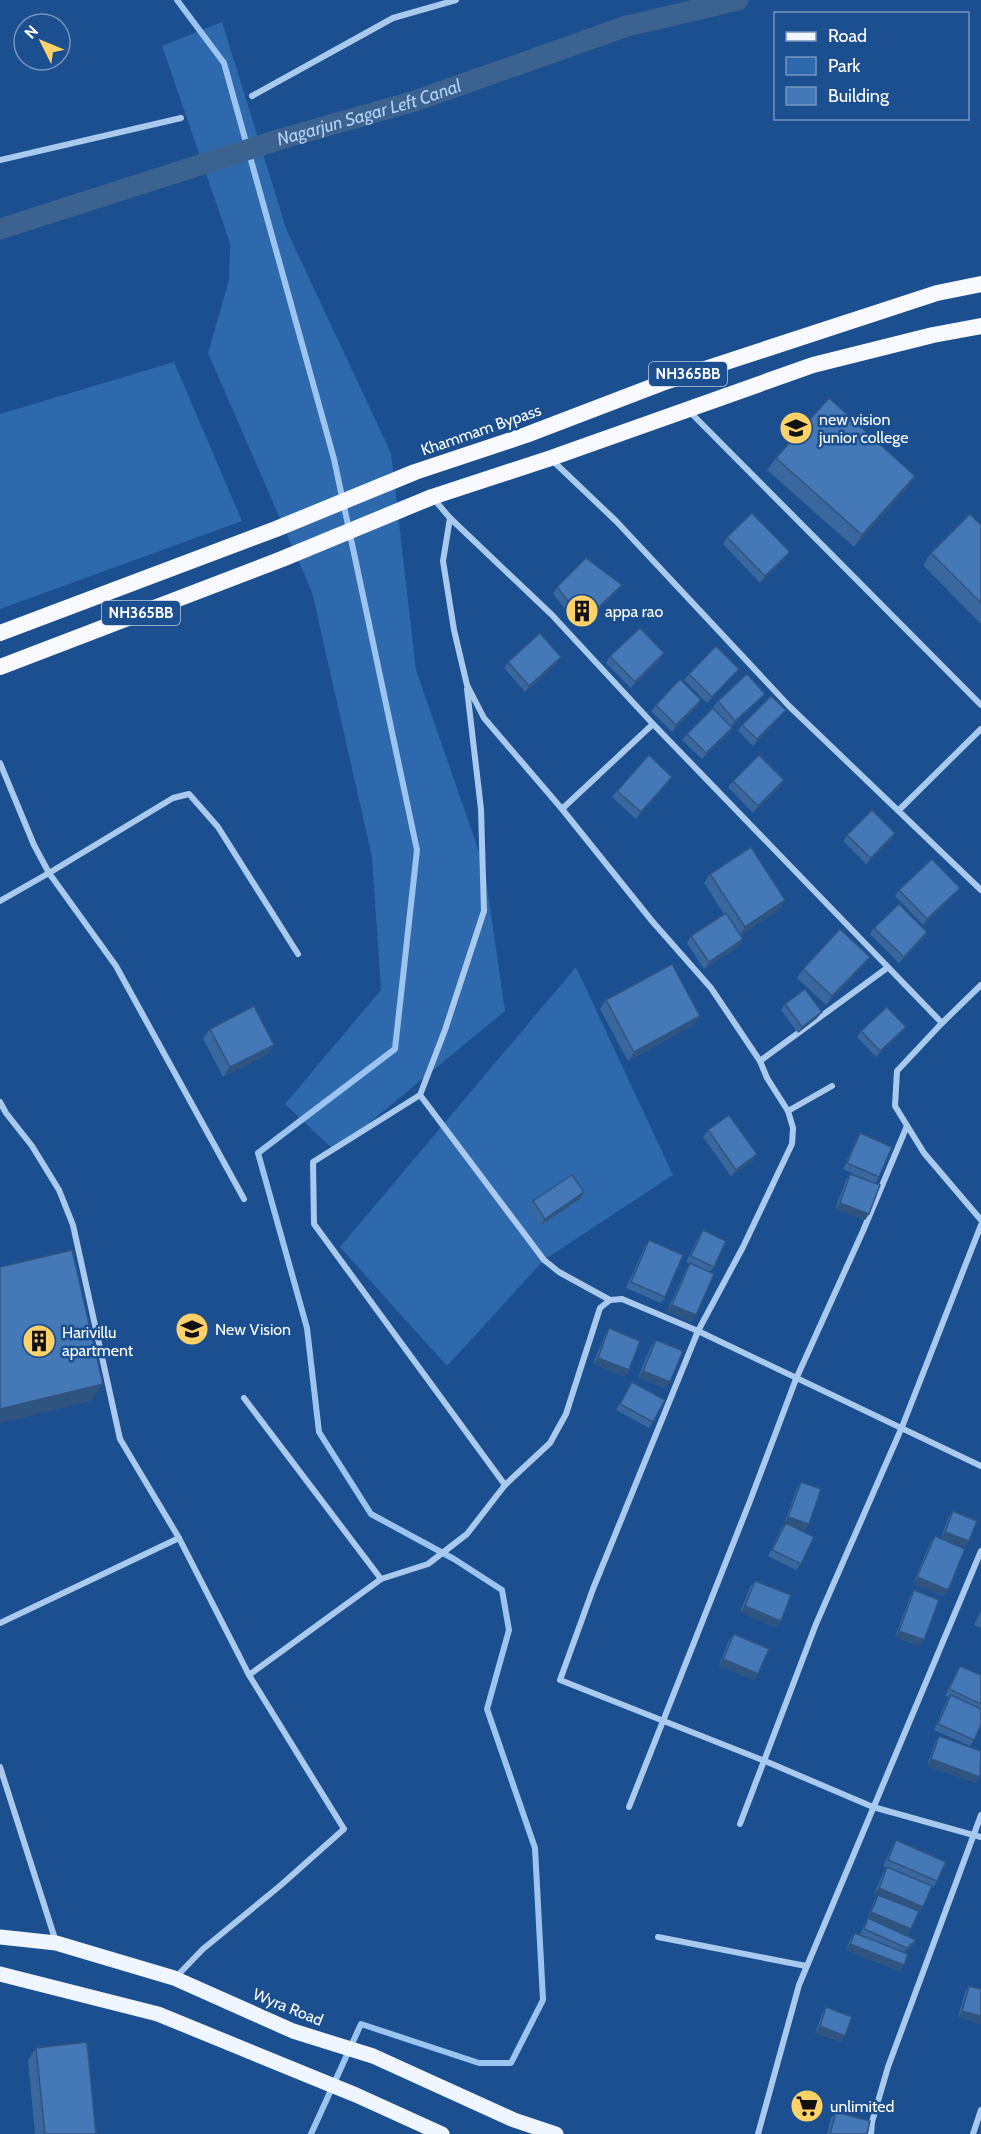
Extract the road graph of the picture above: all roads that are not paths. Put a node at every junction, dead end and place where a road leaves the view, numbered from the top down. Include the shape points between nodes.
1 (456, 0) edge
2 (252, 96) dead end
3 (181, 118) dead end
4 (0, 160) edge
5 (981, 284) edge
6 (981, 326) edge
7 (688, 410) junction
8 (551, 458) junction
9 (432, 497) junction
10 (450, 518) junction
11 (0, 633) edge
12 (0, 667) edge
13 (467, 685) junction
14 (981, 705) edge
15 (653, 724) junction
16 (981, 729) edge
17 (0, 763) edge
18 (562, 809) junction
19 (899, 810) junction
20 (49, 873) junction
21 (981, 890) edge
22 (0, 901) edge
23 (298, 954) dead end
24 (887, 968) junction
25 (981, 985) edge
26 (942, 1023) junction
27 (760, 1061) junction
28 (832, 1086) dead end
29 (420, 1095) junction
30 (0, 1102) edge
31 (788, 1111) junction
32 (907, 1126) junction
33 (244, 1199) dead end
34 (981, 1220) edge
35 (981, 1225) edge
36 (610, 1300) junction
37 (698, 1331) junction
38 (796, 1379) junction
39 (244, 1398) dead end
40 (902, 1427) junction
41 (981, 1466) edge
42 (505, 1485) junction
43 (179, 1538) junction
44 (981, 1551) edge
45 (381, 1578) junction
46 (0, 1623) edge
47 (249, 1675) junction
48 (663, 1720) junction
49 (765, 1761) junction
50 (0, 1767) edge
51 (629, 1807) dead end
52 (873, 1807) junction
53 (981, 1815) edge
54 (740, 1824) dead end
55 (978, 1836) edge
56 (0, 1937) edge
57 (658, 1937) dead end
58 (56, 1942) junction
59 (806, 1966) junction
60 (0, 1974) edge
61 (174, 1978) junction
62 (981, 2110) edge
63 (442, 2134) edge
64 (556, 2134) edge
65 (758, 2134) edge
66 (871, 2134) edge
67 (973, 2134) edge

1 - 2 street via 393,18
3 - 4 street
5 - 11 highway, Khammam Bypass / NH365BB via 937,293 662,383 400,478
6 - 7 highway, NH365BB via 813,365
7 - 8 highway, NH365BB
7 - 14 street
8 - 9 highway, NH365BB
8 - 19 street via 616,521 789,706
9 - 10 street
9 - 12 highway, NH365BB
10 - 13 street via 442,561
10 - 15 street via 552,615
13 - 18 street via 484,717
13 - 29 street via 481,809 484,911
15 - 18 street
15 - 24 street
16 - 19 street
17 - 20 street
18 - 27 street via 711,988
19 - 21 street
20 - 22 street
20 - 23 street via 173,798 189,794 218,827
20 - 33 street via 116,966
24 - 26 street
24 - 27 street
25 - 26 street
26 - 32 street via 897,1071 895,1106
27 - 31 street
28 - 31 street
29 - 36 street via 544,1260
29 - 42 street via 313,1162 314,1224
30 - 43 street via 59,1190 72,1225 120,1439
31 - 37 street via 794,1128 792,1144
32 - 34 street via 924,1153
32 - 38 street
35 - 40 street
36 - 37 street via 622,1299
36 - 42 street via 600,1308 566,1414 550,1443
37 - 38 street
37 - 48 street via 592,1588 560,1680
38 - 40 street
38 - 48 street
39 - 45 street
40 - 41 street
40 - 49 street via 816,1624
42 - 45 street via 467,1534 428,1564
43 - 46 street
43 - 47 street
44 - 52 street
45 - 47 street
47 - 61 street via 344,1829
48 - 49 street
48 - 51 street
49 - 52 street
49 - 54 street
50 - 58 street
52 - 55 street
52 - 59 street
53 - 55 street
55 - 66 street via 888,2067
56 - 58 main road, Wyra Road
57 - 59 street
58 - 61 main road, Wyra Road
59 - 65 street
60 - 63 main road via 158,2014
61 - 64 main road, Wyra Road via 293,2031 373,2056 514,2120
62 - 67 street

